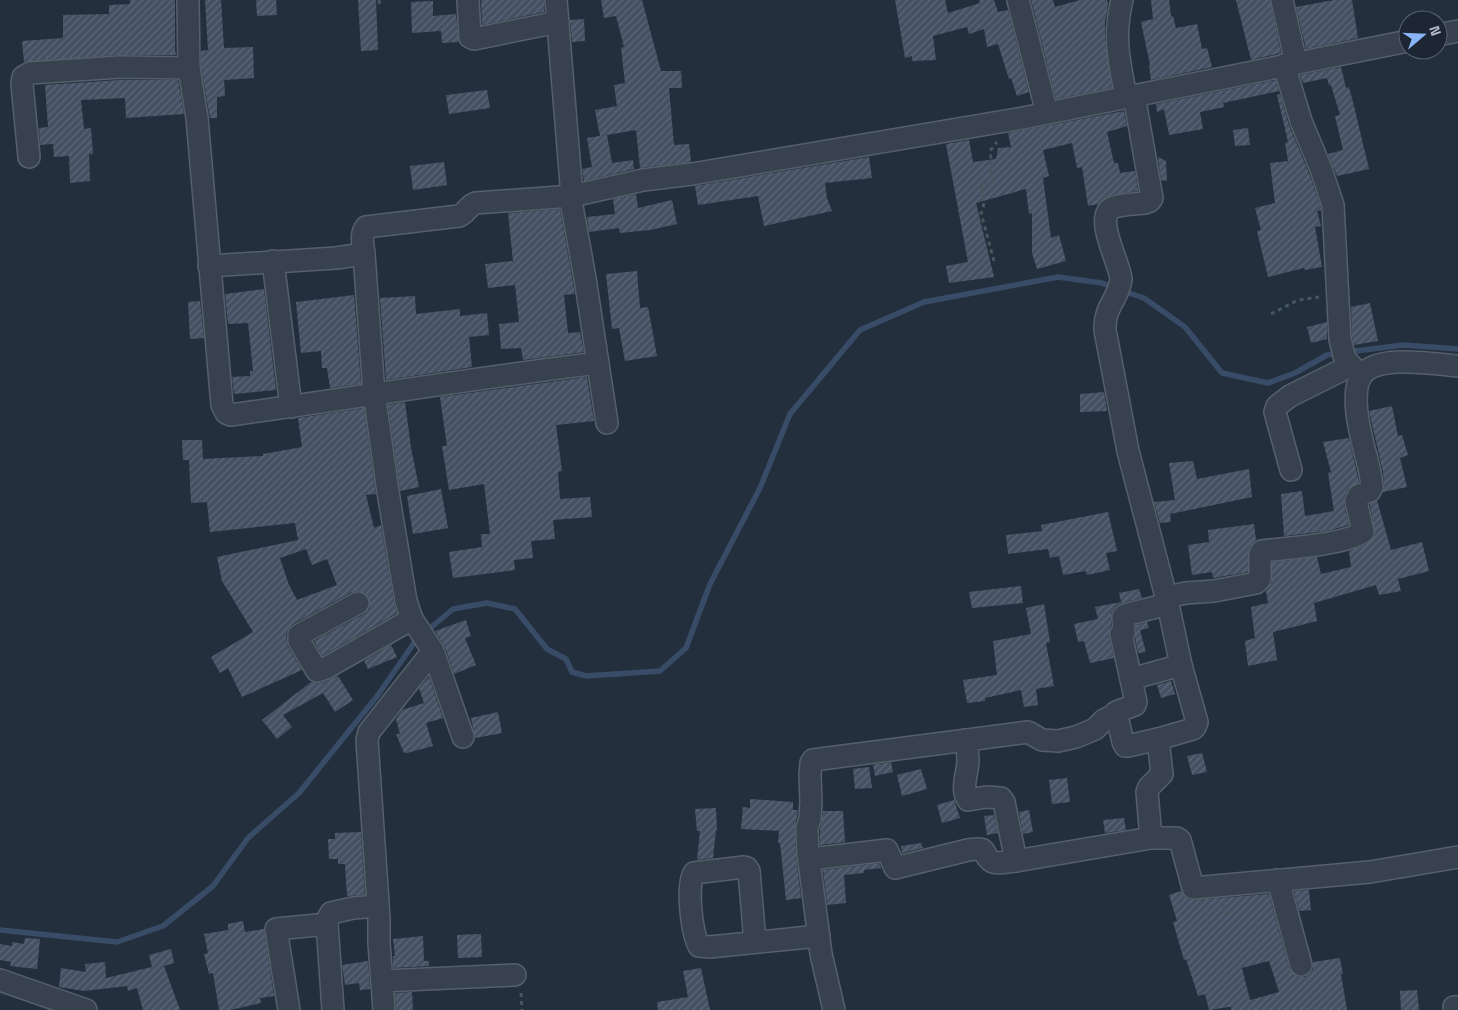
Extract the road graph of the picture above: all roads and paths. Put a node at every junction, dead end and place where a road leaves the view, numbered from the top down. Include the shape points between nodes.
1 (188, 0) edge
2 (379, 0) edge
3 (468, 0) edge
4 (556, 0) edge
5 (1018, 0) edge
6 (1122, 0) edge
7 (1282, 0) edge
8 (380, 8) dead end
9 (558, 22) junction
10 (1398, 43) edge
11 (1290, 64) junction
12 (189, 68) junction
13 (1130, 96) junction
14 (1047, 113) junction
15 (996, 122) junction
16 (29, 157) dead end
17 (572, 196) junction
18 (364, 254) junction
19 (274, 261) junction
20 (994, 261) dead end
21 (209, 266) junction
22 (1337, 295) junction
23 (1271, 314) dead end
24 (1350, 362) junction
25 (598, 363) junction
26 (1458, 366) edge
27 (374, 393) junction
28 (291, 407) junction
29 (607, 423) dead end
30 (1291, 470) dead end
31 (1168, 600) junction
32 (358, 603) dead end
33 (414, 622) junction
34 (431, 648) junction
35 (1181, 665) junction
36 (1131, 679) junction
37 (1116, 714) junction
38 (463, 737) dead end
39 (1158, 739) junction
40 (966, 740) junction
41 (1151, 838) junction
42 (1458, 857) edge
43 (810, 859) junction
44 (1016, 861) junction
45 (1278, 880) junction
46 (378, 906) junction
47 (327, 924) junction
48 (819, 936) junction
49 (756, 942) dead end
50 (1301, 965) dead end
51 (515, 975) dead end
52 (0, 980) edge
53 (382, 981) junction
54 (86, 1010) edge
55 (290, 1010) edge
56 (333, 1010) edge
57 (384, 1010) edge
58 (834, 1010) edge

1 - 12 street
2 - 8 path
3 - 9 street via 470,37 474,39
4 - 9 street
5 - 14 street
6 - 13 street via 1117,21 1117,47
7 - 11 street
9 - 17 street
10 - 11 street
11 - 13 street
11 - 22 street via 1301,121 1333,205
12 - 16 street via 120,67 30,73 23,77 22,84
12 - 21 street via 197,118
13 - 14 street
13 - 31 street via 1152,198 1146,203 1114,207 1105,216 1106,231 1121,274 1104,319 1128,451
14 - 15 street
15 - 17 street via 644,180
15 - 20 path via 999,140 990,151 993,180 983,186 984,207 981,213
17 - 18 street via 476,203 459,216 368,226 363,232
17 - 25 street
18 - 19 street
18 - 27 street
19 - 21 street
19 - 28 street
21 - 28 street via 222,405 226,413
22 - 23 path via 1298,300
22 - 24 street via 1338,324
24 - 26 street via 1368,369 1399,362
24 - 30 street via 1340,371 1277,406 1274,412
24 - 31 street via 1372,487 1359,495 1356,501 1362,532 1332,542 1262,551 1260,579 1256,583 1186,593
25 - 27 street
25 - 29 street
27 - 28 street
27 - 33 street via 406,601
31 - 35 street
31 - 36 street via 1123,617 1125,630 1121,638
32 - 33 street via 299,635 299,641 317,671
33 - 34 street
34 - 38 street
34 - 46 street via 367,736
35 - 36 street
35 - 39 street via 1196,725 1193,729
36 - 37 street via 1136,703
37 - 39 street via 1125,746
37 - 40 street via 1095,730 1058,741 1042,740 1028,732
39 - 41 street via 1162,774 1147,792
40 - 43 street via 813,760 810,763 811,801 807,828
40 - 44 street via 965,797 968,800 1002,798
41 - 44 street
41 - 45 street via 1180,840 1193,888
42 - 45 street via 1370,872
43 - 44 street via 886,850 895,868 981,848 992,862
43 - 48 street
45 - 50 street
46 - 47 street via 331,913
46 - 53 street
47 - 55 street via 276,929
47 - 56 street
48 - 49 street
48 - 58 street
51 - 53 street
52 - 54 street
53 - 57 street

